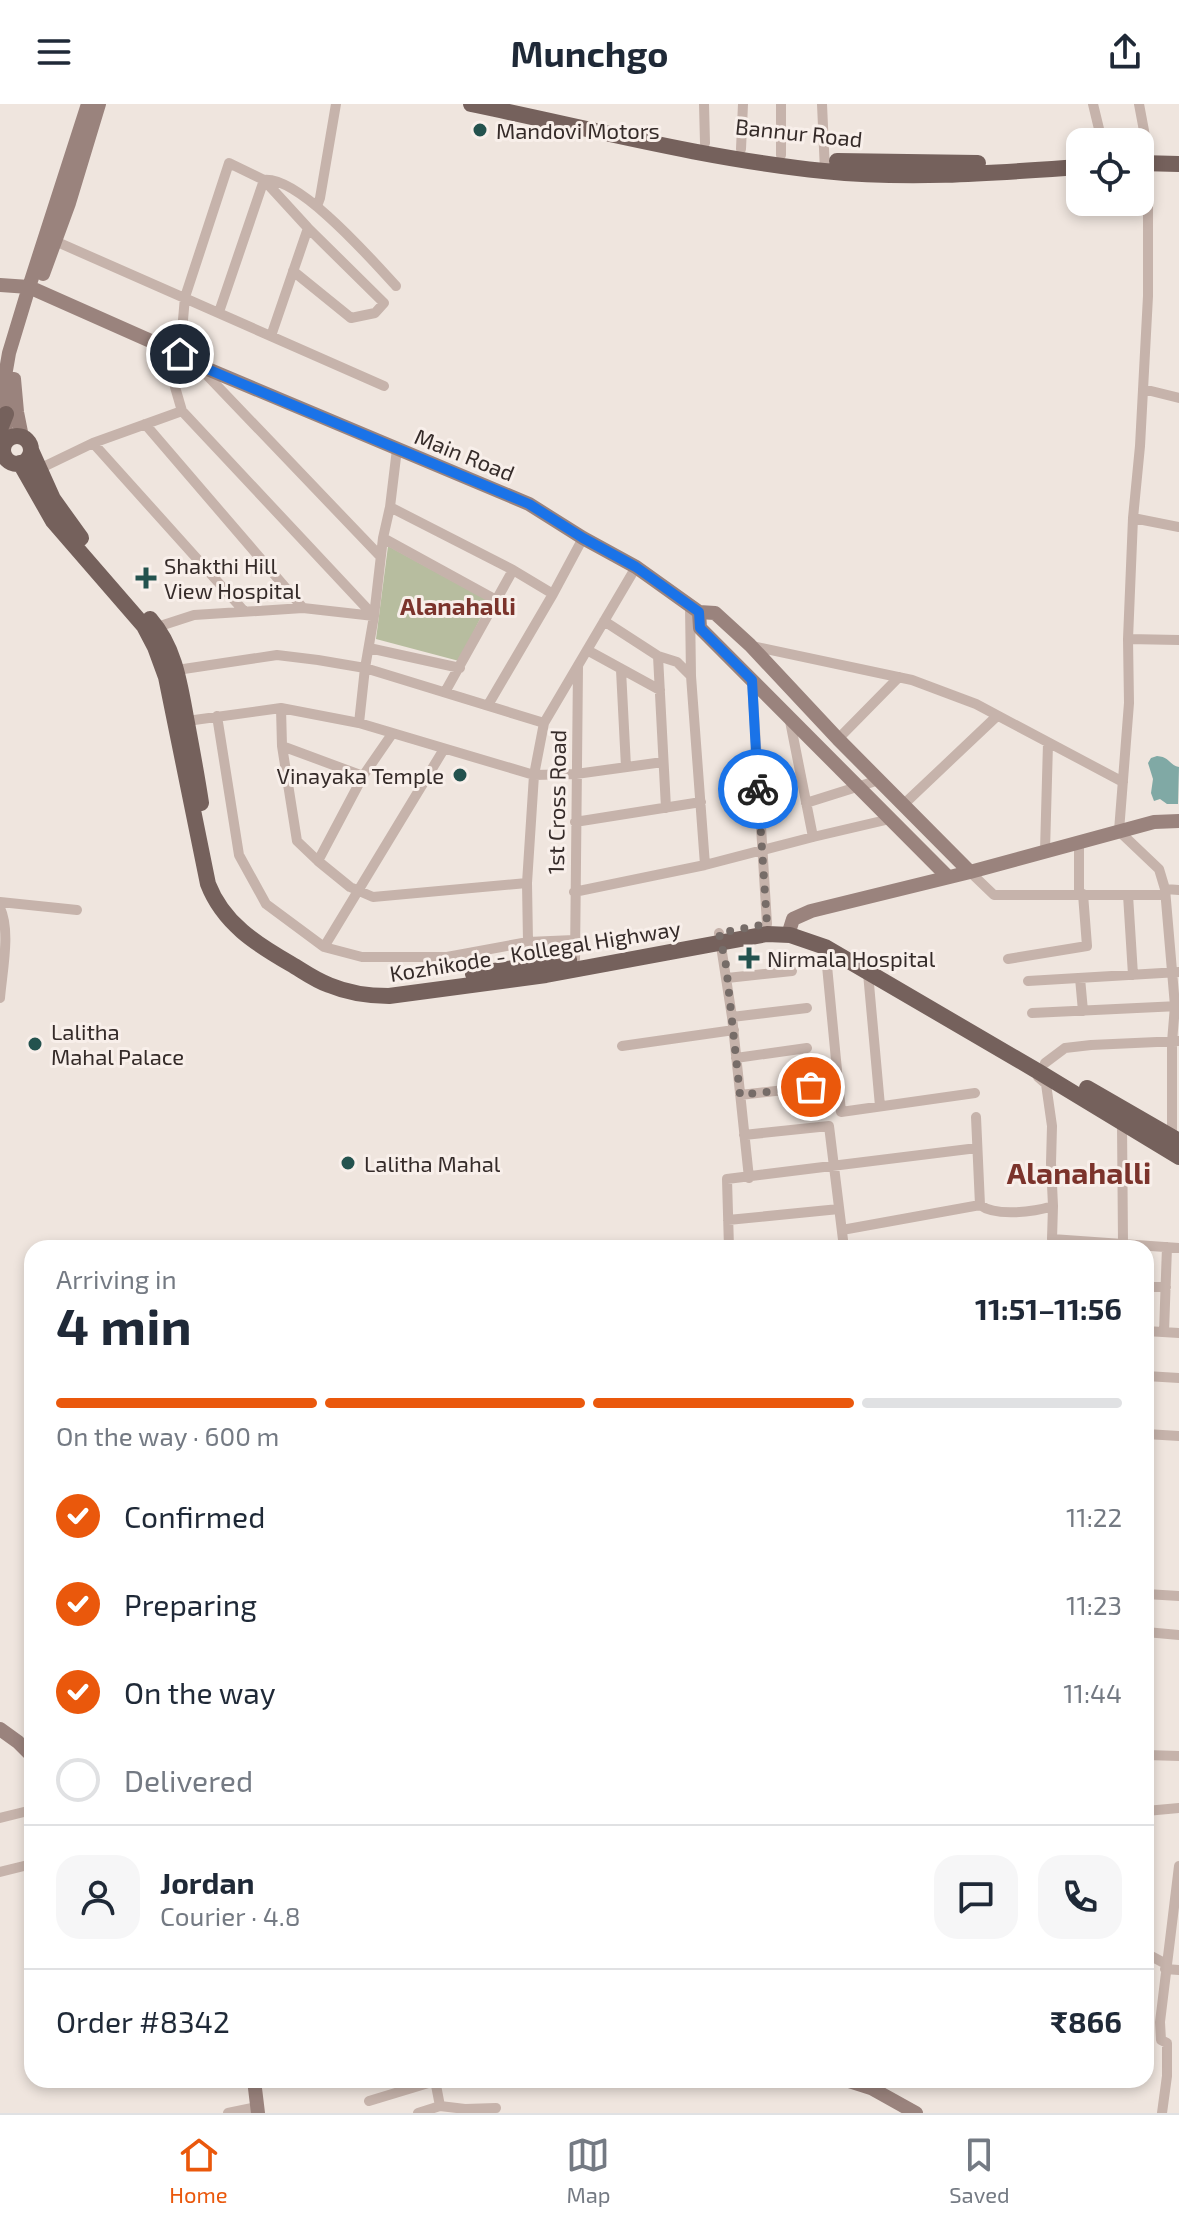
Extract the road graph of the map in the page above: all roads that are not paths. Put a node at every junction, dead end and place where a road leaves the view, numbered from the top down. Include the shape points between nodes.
1 (88, 104) edge
2 (99, 104) edge
3 (336, 104) edge
4 (471, 104) edge
5 (704, 104) edge
6 (743, 104) edge
7 (781, 104) edge
8 (822, 104) edge
9 (1093, 104) edge
10 (1139, 104) edge
11 (508, 106) edge
12 (1099, 128) edge
13 (1141, 128) edge
14 (705, 143) junction
15 (741, 149) junction
16 (1179, 153) edge
17 (781, 155) junction
18 (1066, 157) edge
19 (1154, 157) edge
20 (1154, 160) edge
21 (1179, 164) edge
22 (825, 166) junction
23 (1066, 168) edge
24 (264, 180) junction
25 (317, 206) junction
26 (1146, 216) edge
27 (308, 228) junction
28 (55, 241) junction
29 (293, 271) junction
30 (0, 286) edge
31 (396, 286) dead end
32 (33, 289) junction
33 (185, 297) junction
34 (219, 312) junction
35 (271, 336) junction
36 (7, 339) edge
37 (180, 354) junction
38 (198, 365) junction
39 (384, 386) dead end
40 (2, 387) edge
41 (1143, 389) junction
42 (1179, 398) edge
43 (182, 411) junction
44 (145, 424) junction
45 (93, 443) junction
46 (8, 445) edge
47 (397, 449) junction
48 (39, 469) junction
49 (390, 507) junction
50 (1133, 518) junction
51 (1179, 527) edge
52 (383, 538) junction
53 (583, 538) junction
54 (380, 556) junction
55 (636, 567) junction
56 (513, 570) junction
57 (553, 594) junction
58 (496, 600) junction
59 (130, 603) junction
60 (303, 608) junction
61 (695, 609) junction
62 (244, 611) junction
63 (374, 616) junction
64 (604, 621) junction
65 (157, 627) junction
66 (1128, 639) junction
67 (1179, 640) edge
68 (750, 645) junction
69 (369, 648) junction
70 (587, 650) junction
71 (658, 656) junction
72 (578, 665) junction
73 (365, 668) junction
74 (460, 668) junction
75 (177, 670) junction
76 (621, 670) junction
77 (691, 676) junction
78 (899, 677) junction
79 (752, 680) junction
80 (660, 690) junction
81 (445, 692) junction
82 (488, 705) junction
83 (281, 708) junction
84 (217, 716) junction
85 (997, 716) junction
86 (790, 717) junction
87 (187, 721) junction
88 (359, 723) junction
89 (544, 723) junction
90 (392, 734) junction
91 (838, 739) junction
92 (1048, 743) junction
93 (282, 746) junction
94 (444, 749) junction
95 (663, 762) junction
96 (626, 767) junction
97 (576, 774) junction
98 (534, 775) junction
99 (363, 776) junction
100 (879, 780) junction
101 (1123, 782) junction
102 (859, 787) junction
103 (701, 802) junction
104 (806, 803) junction
105 (903, 805) junction
106 (666, 808) junction
107 (890, 819) junction
108 (1179, 821) edge
109 (575, 822) junction
110 (1119, 831) junction
111 (813, 837) junction
112 (1079, 842) junction
113 (761, 850) junction
114 (1045, 851) junction
115 (318, 861) junction
116 (705, 865) junction
117 (970, 872) junction
118 (948, 877) junction
119 (527, 883) junction
120 (1179, 890) edge
121 (359, 891) junction
122 (574, 892) junction
123 (1165, 892) junction
124 (1081, 894) junction
125 (1128, 895) junction
126 (0, 905) edge
127 (77, 910) dead end
128 (767, 924) junction
129 (789, 930) junction
130 (720, 938) junction
131 (574, 940) junction
132 (528, 942) junction
133 (826, 943) junction
134 (324, 947) junction
135 (575, 959) junction
136 (1008, 959) dead end
137 (792, 971) dead end
138 (1175, 972) edge
139 (868, 973) junction
140 (1133, 975) junction
141 (727, 978) junction
142 (1080, 978) junction
143 (1028, 981) dead end
144 (0, 998) edge
145 (1177, 1006) edge
146 (807, 1008) dead end
147 (1083, 1011) junction
148 (1032, 1013) dead end
149 (732, 1017) junction
150 (734, 1030) junction
151 (1176, 1042) edge
152 (622, 1046) dead end
153 (807, 1048) dead end
154 (736, 1058) junction
155 (1042, 1068) junction
156 (811, 1087) dead end
157 (975, 1093) dead end
158 (740, 1095) junction
159 (880, 1106) junction
160 (841, 1112) junction
161 (976, 1117) dead end
162 (1122, 1124) junction
163 (829, 1126) junction
164 (744, 1135) junction
165 (1175, 1139) edge
166 (977, 1148) junction
167 (1179, 1157) edge
168 (833, 1167) junction
169 (749, 1178) junction
170 (980, 1205) junction
171 (1053, 1206) junction
172 (839, 1209) junction
173 (728, 1220) junction
174 (842, 1230) junction
175 (729, 1240) edge
176 (843, 1240) edge
177 (1070, 1240) edge
178 (1123, 1240) edge
179 (1173, 1248) edge
180 (1154, 1287) edge
181 (1166, 1287) junction
182 (1154, 1331) edge
183 (1164, 1332) junction
184 (1179, 1333) edge
185 (1154, 1376) edge
186 (1179, 1378) edge
187 (1154, 1434) edge
188 (1179, 1436) edge
189 (1154, 1594) edge
190 (1179, 1596) edge
191 (1154, 1633) edge
192 (1179, 1635) edge
193 (0, 1729) edge
194 (24, 1748) edge
195 (1154, 1755) edge
196 (1179, 1756) edge
197 (1179, 1808) edge
198 (1154, 1810) edge
199 (24, 1812) edge
200 (0, 1818) edge
201 (24, 1866) edge
202 (1179, 1866) edge
203 (0, 1872) edge
204 (1154, 1958) edge
205 (1166, 1966) junction
206 (1179, 1970) edge
207 (255, 2088) edge
208 (410, 2088) edge
209 (437, 2088) edge
210 (871, 2088) edge
211 (369, 2101) dead end
212 (440, 2106) junction
213 (496, 2108) dead end
214 (257, 2110) edge
215 (228, 2113) edge
216 (418, 2113) edge
217 (916, 2113) edge
218 (1162, 2113) edge

1 - 32 street
2 - 28 street
3 - 25 street
4 - 11 main road
5 - 14 street
6 - 15 street
7 - 17 street
8 - 22 street
9 - 12 street
10 - 13 street
11 - 14 main road, Bannur Road
11 - 22 main road via 729,157
14 - 15 main road, Bannur Road
15 - 17 main road, Bannur Road
16 - 19 main road
17 - 22 main road, Bannur Road
18 - 22 main road, Bannur Road via 961,165
20 - 21 main road
22 - 23 main road via 960,176
24 - 25 street via 280,182
24 - 27 street
24 - 33 street via 229,163
24 - 34 street
25 - 31 street
26 - 41 street
27 - 29 street
27 - 29 street via 384,303 375,313 351,318
28 - 32 street
28 - 33 street
29 - 35 street
30 - 32 street, Main Road
32 - 36 street
32 - 37 street, Main Road
32 - 46 street via 16,359 17,412
33 - 34 street
33 - 37 street
34 - 35 street
35 - 39 street
36 - 40 street
37 - 38 street, Main Road
37 - 43 street via 175,387
38 - 47 street, Main Road
38 - 54 street
40 - 46 street
41 - 42 street
41 - 50 street
43 - 44 street
43 - 63 street
44 - 45 street
44 - 60 street
45 - 48 street
45 - 62 street
46 - 48 main road, Kozhikode - Kollegal Highway
46 - 59 main road, Kozhikode - Kollegal Highway via 53,521
47 - 49 street
47 - 53 street, Main Road via 529,504
48 - 59 main road, Kozhikode - Kollegal Highway via 69,523
49 - 52 street
49 - 56 street
50 - 51 street
50 - 66 street
52 - 54 street
52 - 58 street
53 - 55 street, Main Road
53 - 57 street
54 - 63 street
55 - 61 street, Main Road
55 - 64 street
56 - 57 street
56 - 58 street
57 - 82 street
58 - 74 street
59 - 65 main road, Kozhikode - Kollegal Highway
59 - 130 main road, Kozhikode - Kollegal Highway via 166,677 212,893 240,930 321,982 367,995 411,994 546,975
60 - 62 street
60 - 63 street
61 - 68 street, Main Road via 715,613
61 - 77 street
61 - 79 street via 700,628
62 - 65 street via 194,615
63 - 69 street
64 - 70 street
64 - 71 street
65 - 75 main road, Kozhikode - Kollegal Highway
66 - 67 street
66 - 101 street
68 - 78 street
68 - 91 street, Main Road
69 - 73 street
69 - 74 street
70 - 72 street
70 - 76 street
71 - 77 street via 677,662
71 - 80 street
72 - 89 street
72 - 97 street, 1st Cross Road
73 - 75 street via 277,655
73 - 81 street
73 - 88 street
74 - 81 street
75 - 87 main road, Kozhikode - Kollegal Highway
76 - 80 street
76 - 96 street
77 - 103 street
78 - 85 street
78 - 91 street
79 - 86 street
79 - 113 street
80 - 95 street
81 - 82 street
82 - 89 street
83 - 84 street
83 - 88 street
83 - 93 street
84 - 87 street
84 - 134 street via 239,855 266,904
85 - 92 street
85 - 105 street
86 - 102 street
86 - 104 street
87 - 135 main road, Kozhikode - Kollegal Highway via 215,870 234,909 264,937 325,972 369,985 410,985
88 - 90 street
89 - 98 street
90 - 94 street
90 - 99 street
91 - 100 street, Main Road
92 - 101 street
92 - 114 street
93 - 99 street
93 - 115 street via 297,841
94 - 98 street
94 - 121 street
95 - 96 street
95 - 106 street
96 - 97 street
97 - 98 street
97 - 109 street, 1st Cross Road
98 - 119 street
99 - 115 street
100 - 102 street
100 - 105 street, Main Road
101 - 110 street
102 - 104 street
102 - 107 street
103 - 106 street
103 - 116 street
104 - 111 street
105 - 117 street, Main Road
106 - 109 street
107 - 111 street
107 - 118 street
108 - 110 street
109 - 122 street, 1st Cross Road
110 - 112 street
110 - 123 street via 1159,869
111 - 113 street
112 - 114 street
112 - 124 street
113 - 116 street
113 - 128 street
114 - 117 street
115 - 121 street
116 - 122 street
117 - 118 street
117 - 124 street via 994,895
118 - 129 street via 811,911 793,919
119 - 121 street via 373,897
119 - 132 street
120 - 123 street
121 - 134 street
122 - 131 street, 1st Cross Road
123 - 125 street
123 - 138 street
124 - 125 street
124 - 136 street via 1087,946
125 - 140 street
126 - 127 street
126 - 144 street via 5,929
128 - 129 main road, Kozhikode - Kollegal Highway
128 - 130 main road, Kozhikode - Kollegal Highway
129 - 130 main road, Kozhikode - Kollegal Highway
129 - 133 main road, Kozhikode - Kollegal Highway via 803,929
130 - 135 main road, Kozhikode - Kollegal Highway
130 - 141 street
131 - 132 street
131 - 135 street, 1st Cross Road
132 - 134 street via 447,957 362,957
133 - 139 main road, Kozhikode - Kollegal Highway
133 - 155 main road, Kozhikode - Kollegal Highway
133 - 160 street
137 - 141 street
138 - 140 street
138 - 145 street
139 - 155 main road, Kozhikode - Kollegal Highway
139 - 159 street
140 - 142 street
141 - 149 street
142 - 143 street
142 - 147 street
145 - 147 street
145 - 151 street
146 - 149 street
147 - 148 street
149 - 150 street
150 - 152 street
150 - 154 street
151 - 155 street via 1065,1048
151 - 165 street
153 - 154 street
154 - 158 street
155 - 162 main road, Kozhikode - Kollegal Highway
155 - 165 main road, Kozhikode - Kollegal Highway
155 - 171 street via 1037,1076 1046,1084 1052,1126
156 - 158 street
157 - 159 street
158 - 164 street
159 - 160 street
160 - 163 street
161 - 166 street
162 - 167 main road, Kozhikode - Kollegal Highway
162 - 178 street
163 - 164 street
163 - 168 street
164 - 169 street
166 - 168 street
166 - 170 street
168 - 169 street
168 - 172 street
169 - 173 street via 727,1179
170 - 171 street via 988,1211
170 - 174 street
171 - 177 street via 1052,1239
172 - 173 street
172 - 174 street
173 - 175 street
174 - 176 street
179 - 181 street
180 - 181 street
181 - 183 street
182 - 183 street
183 - 184 street
185 - 186 street
187 - 188 street
189 - 190 street
191 - 192 street
193 - 194 street
195 - 196 street
197 - 198 street
199 - 200 street
201 - 203 street
202 - 205 street
204 - 205 street
205 - 206 street
205 - 218 street via 1160,2022 1168,2054
207 - 214 street
208 - 211 street
209 - 212 street
210 - 217 street
212 - 213 street
212 - 216 street
214 - 215 street

